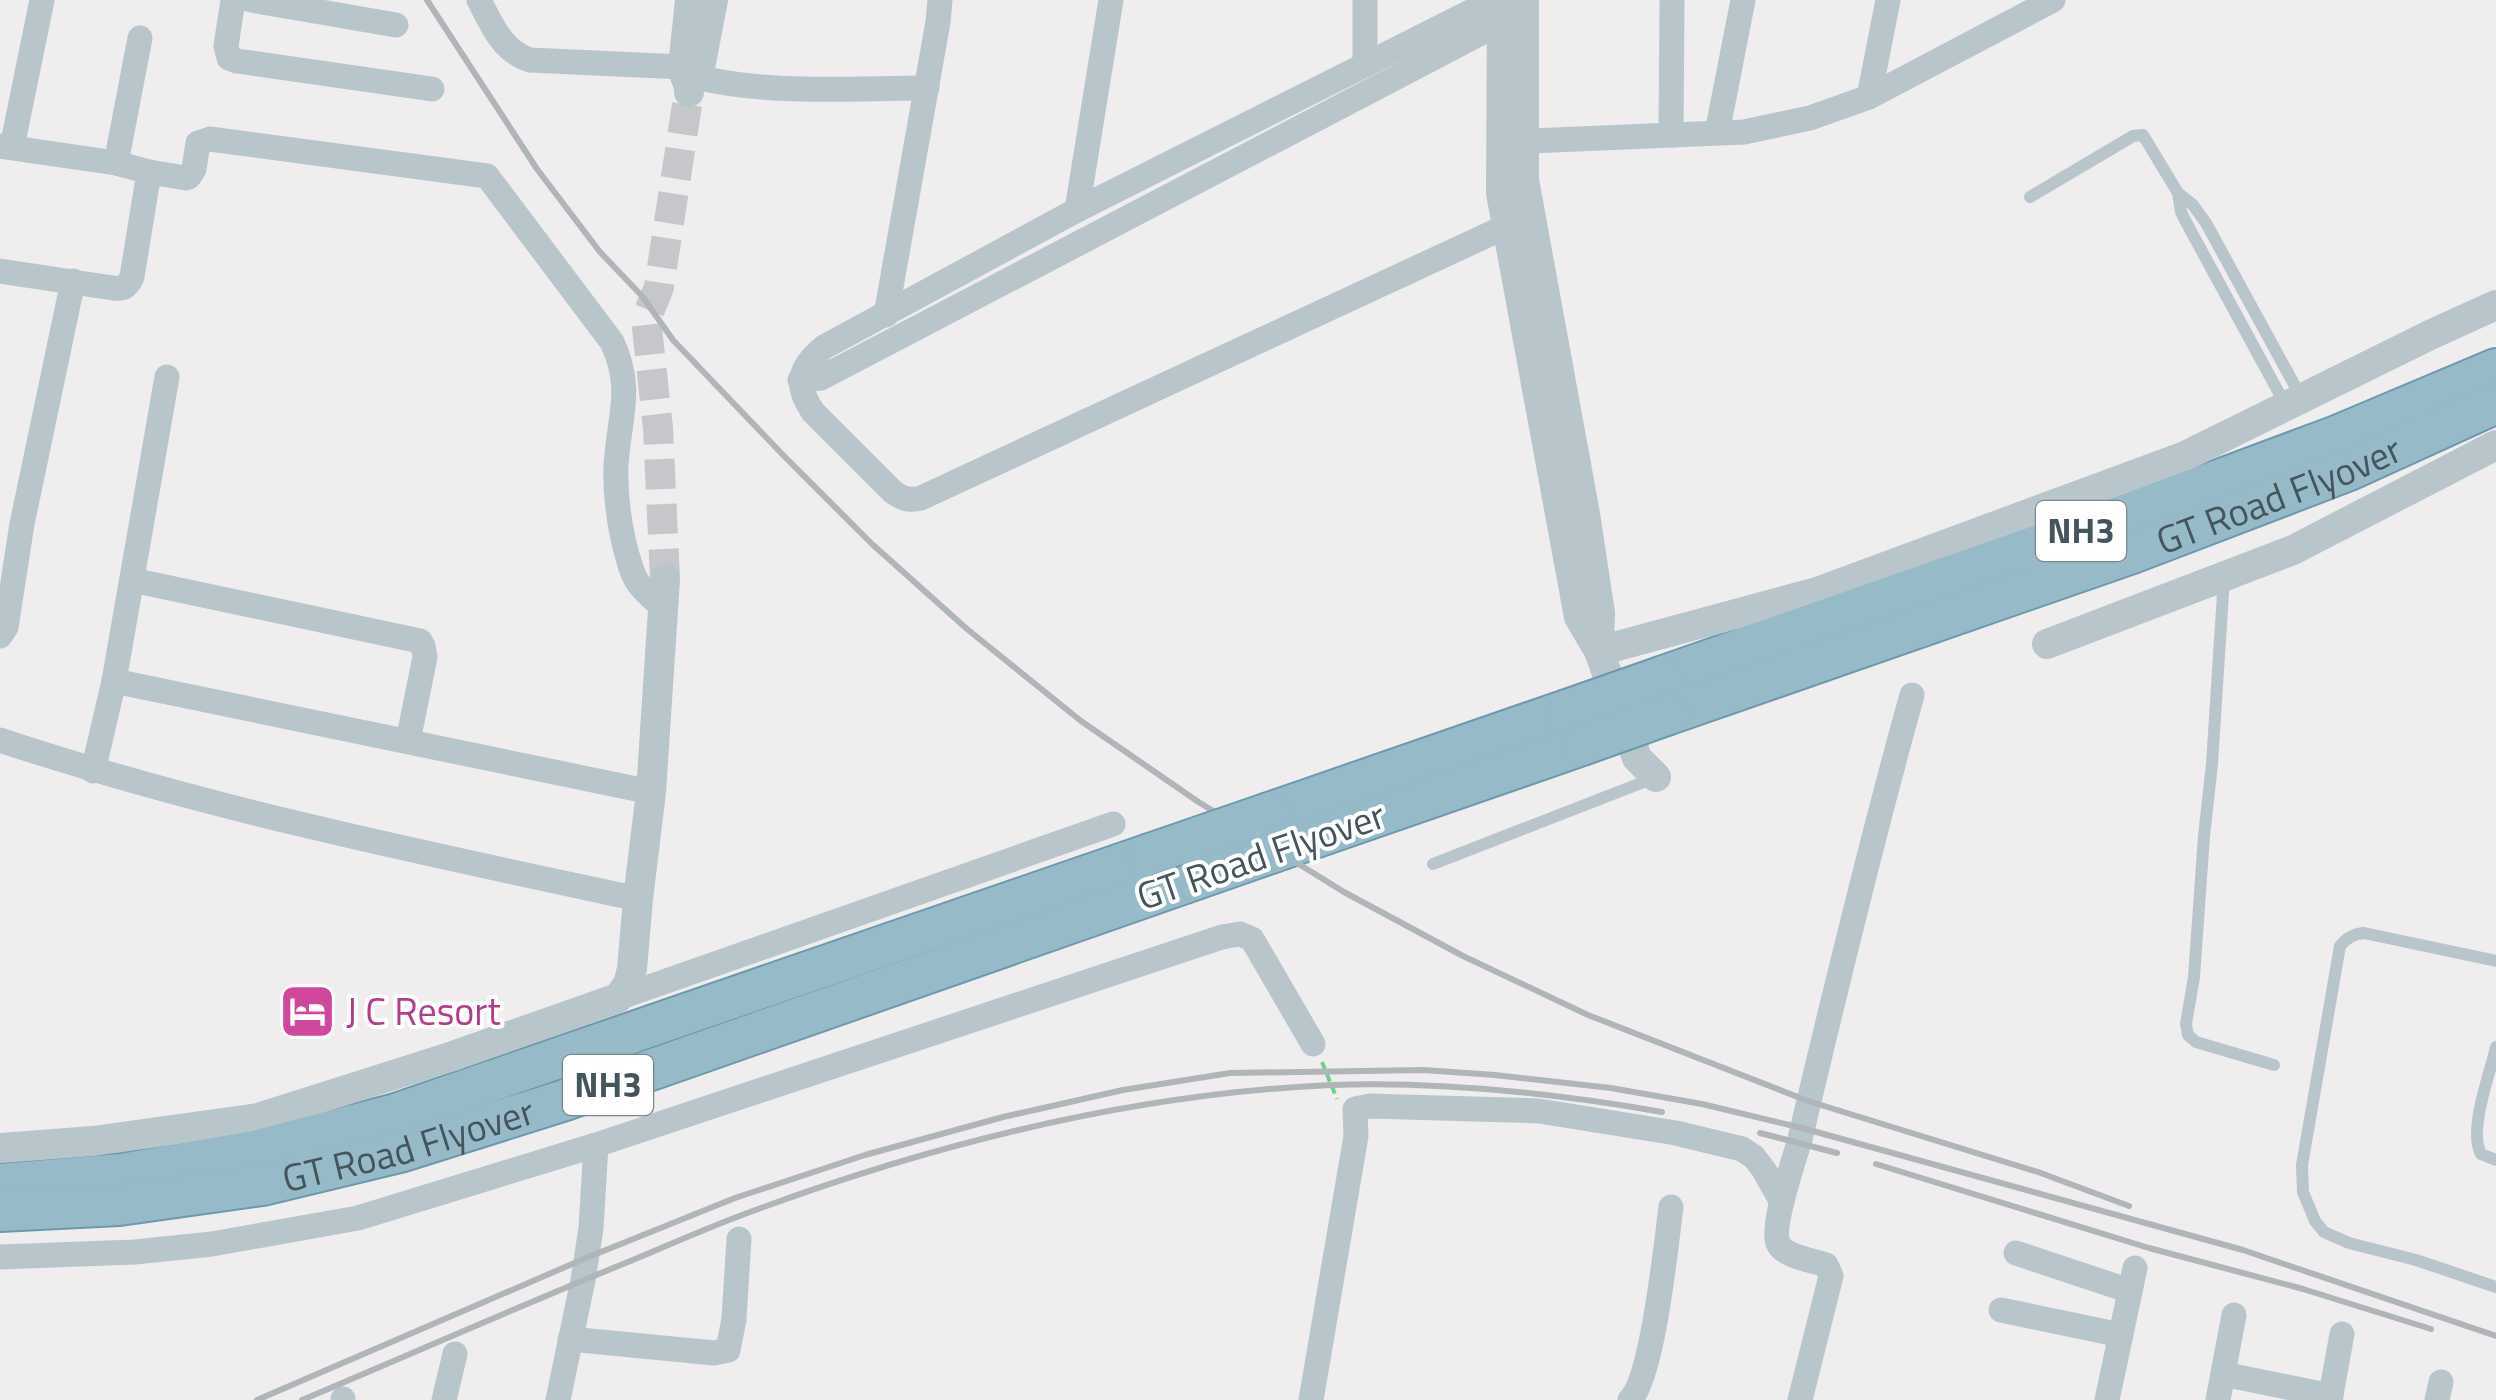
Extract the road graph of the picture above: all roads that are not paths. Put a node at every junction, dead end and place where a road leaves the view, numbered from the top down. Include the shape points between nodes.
1 (42, 0) edge
2 (233, 0) edge
3 (251, 0) edge
4 (478, 0) edge
5 (940, 0) edge
6 (1111, 0) edge
7 (1365, 0) edge
8 (1524, 0) edge
9 (1672, 0) edge
10 (1743, 0) edge
11 (1888, 0) edge
12 (691, 1) edge
13 (2040, 4) edge
14 (1500, 7) edge
15 (396, 25) dead end
16 (140, 38) dead end
17 (1365, 64) junction
18 (689, 80) junction
19 (926, 88) junction
20 (432, 89) dead end
21 (1868, 97) junction
22 (1718, 133) junction
23 (1671, 135) junction
24 (1513, 141) junction
25 (6, 146) edge
26 (116, 163) junction
27 (150, 172) junction
28 (2030, 198) dead end
29 (1077, 210) junction
30 (1507, 226) junction
31 (0, 271) edge
32 (73, 281) junction
33 (2496, 306) edge
34 (886, 315) junction
35 (2496, 369) edge
36 (167, 377) dead end
37 (800, 380) junction
38 (2294, 402) junction
39 (2496, 403) edge
40 (2496, 445) edge
41 (11, 522) edge
42 (2225, 576) junction
43 (132, 580) junction
44 (664, 593) joint
45 (0, 636) edge
46 (2046, 644) dead end
47 (1599, 650) junction
48 (114, 680) junction
49 (1912, 695) dead end
50 (1665, 696) junction
51 (0, 740) edge
52 (408, 742) junction
53 (93, 771) junction
54 (1656, 778) joint
55 (651, 792) junction
56 (1113, 824) dead end
57 (1277, 830) junction
58 (1433, 864) dead end
59 (638, 899) junction
60 (2496, 961) edge
61 (618, 998) junction
62 (1313, 1044) road end
63 (2496, 1048) edge
64 (2274, 1065) dead end
65 (596, 1145) junction
66 (0, 1148) edge
67 (2496, 1160) edge
68 (0, 1184) edge
69 (1782, 1202) junction
70 (1671, 1207) dead end
71 (0, 1212) edge
72 (739, 1239) dead end
73 (2016, 1253) dead end
74 (0, 1257) edge
75 (2496, 1287) edge
76 (2001, 1310) dead end
77 (2234, 1315) dead end
78 (2342, 1334) dead end
79 (2120, 1335) junction
80 (570, 1339) junction
81 (455, 1354) dead end
82 (2223, 1374) junction
83 (2330, 1398) edge
84 (444, 1400) edge
85 (558, 1400) edge
86 (1311, 1400) edge
87 (1630, 1400) edge
88 (1800, 1400) edge
89 (2107, 1400) edge
90 (2218, 1400) edge

1 - 25 street
2 - 20 street via 226,46 237,62
3 - 15 street
4 - 18 street via 506,47 520,57
5 - 19 street
6 - 29 street
7 - 17 street
8 - 24 street
9 - 23 street
10 - 22 street
11 - 21 street
12 - 18 street
13 - 21 street
14 - 17 street
14 - 24 street
14 - 37 street via 821,378
16 - 26 street
17 - 29 street
18 - 19 street via 777,89
19 - 34 street
21 - 22 street via 1810,118
22 - 23 street
23 - 24 street
24 - 30 street via 1501,193
24 - 47 street via 1585,514
25 - 26 street
26 - 27 street
27 - 32 street via 128,286
27 - 44 street via 189,177 198,142 210,139 487,176 622,362 620,526 635,582 641,590
28 - 38 lane via 2143,134 2178,193 2186,222
29 - 34 street
30 - 37 street via 912,500 894,492 813,412
30 - 47 street via 1579,618
31 - 32 street
32 - 41 street
33 - 38 street
34 - 37 street via 824,347 808,360
35 - 50 highway, GT Road Flyover / NH3
36 - 43 street
38 - 47 street via 2185,456 1816,592
39 - 50 highway, GT Road Flyover / NH3 via 2348,470 2132,553
40 - 42 street via 2292,550
41 - 45 street via 6,627
42 - 46 street
42 - 64 lane via 2186,1024 2196,1042
43 - 48 street
43 - 52 street via 420,641 424,657
44 - 55 street
47 - 54 street via 1637,758
48 - 52 street
48 - 53 street
49 - 69 street
50 - 57 highway, GT Road Flyover / NH3, bridge
51 - 53 street
52 - 55 street
53 - 59 street
54 - 58 lane
55 - 59 street
56 - 61 street
57 - 68 highway, GT Road Flyover / NH3, bridge via 1147,855 396,1114 254,1151 122,1174
57 - 71 highway, GT Road Flyover / NH3, bridge via 1196,879 403,1151 262,1185 119,1205
59 - 61 street via 632,969
60 - 75 lane via 2364,933 2344,941 2301,1178 2324,1232
61 - 66 street via 258,1118
62 - 65 street via 1252,939 1240,934
63 - 67 lane via 2476,1142 2480,1154
65 - 74 street via 358,1218 280,1234 135,1252
65 - 80 street via 591,1228
69 - 86 street via 1742,1149 1676,1132 1539,1110 1355,1109 1356,1136
69 - 88 street via 1782,1248 1826,1264 1831,1276
70 - 87 street via 1647,1359
72 - 80 street via 728,1350
73 - 79 street via 2132,1280
76 - 79 street
77 - 82 street
78 - 83 street
79 - 89 street
80 - 85 street
81 - 84 street
82 - 83 street
82 - 90 street

